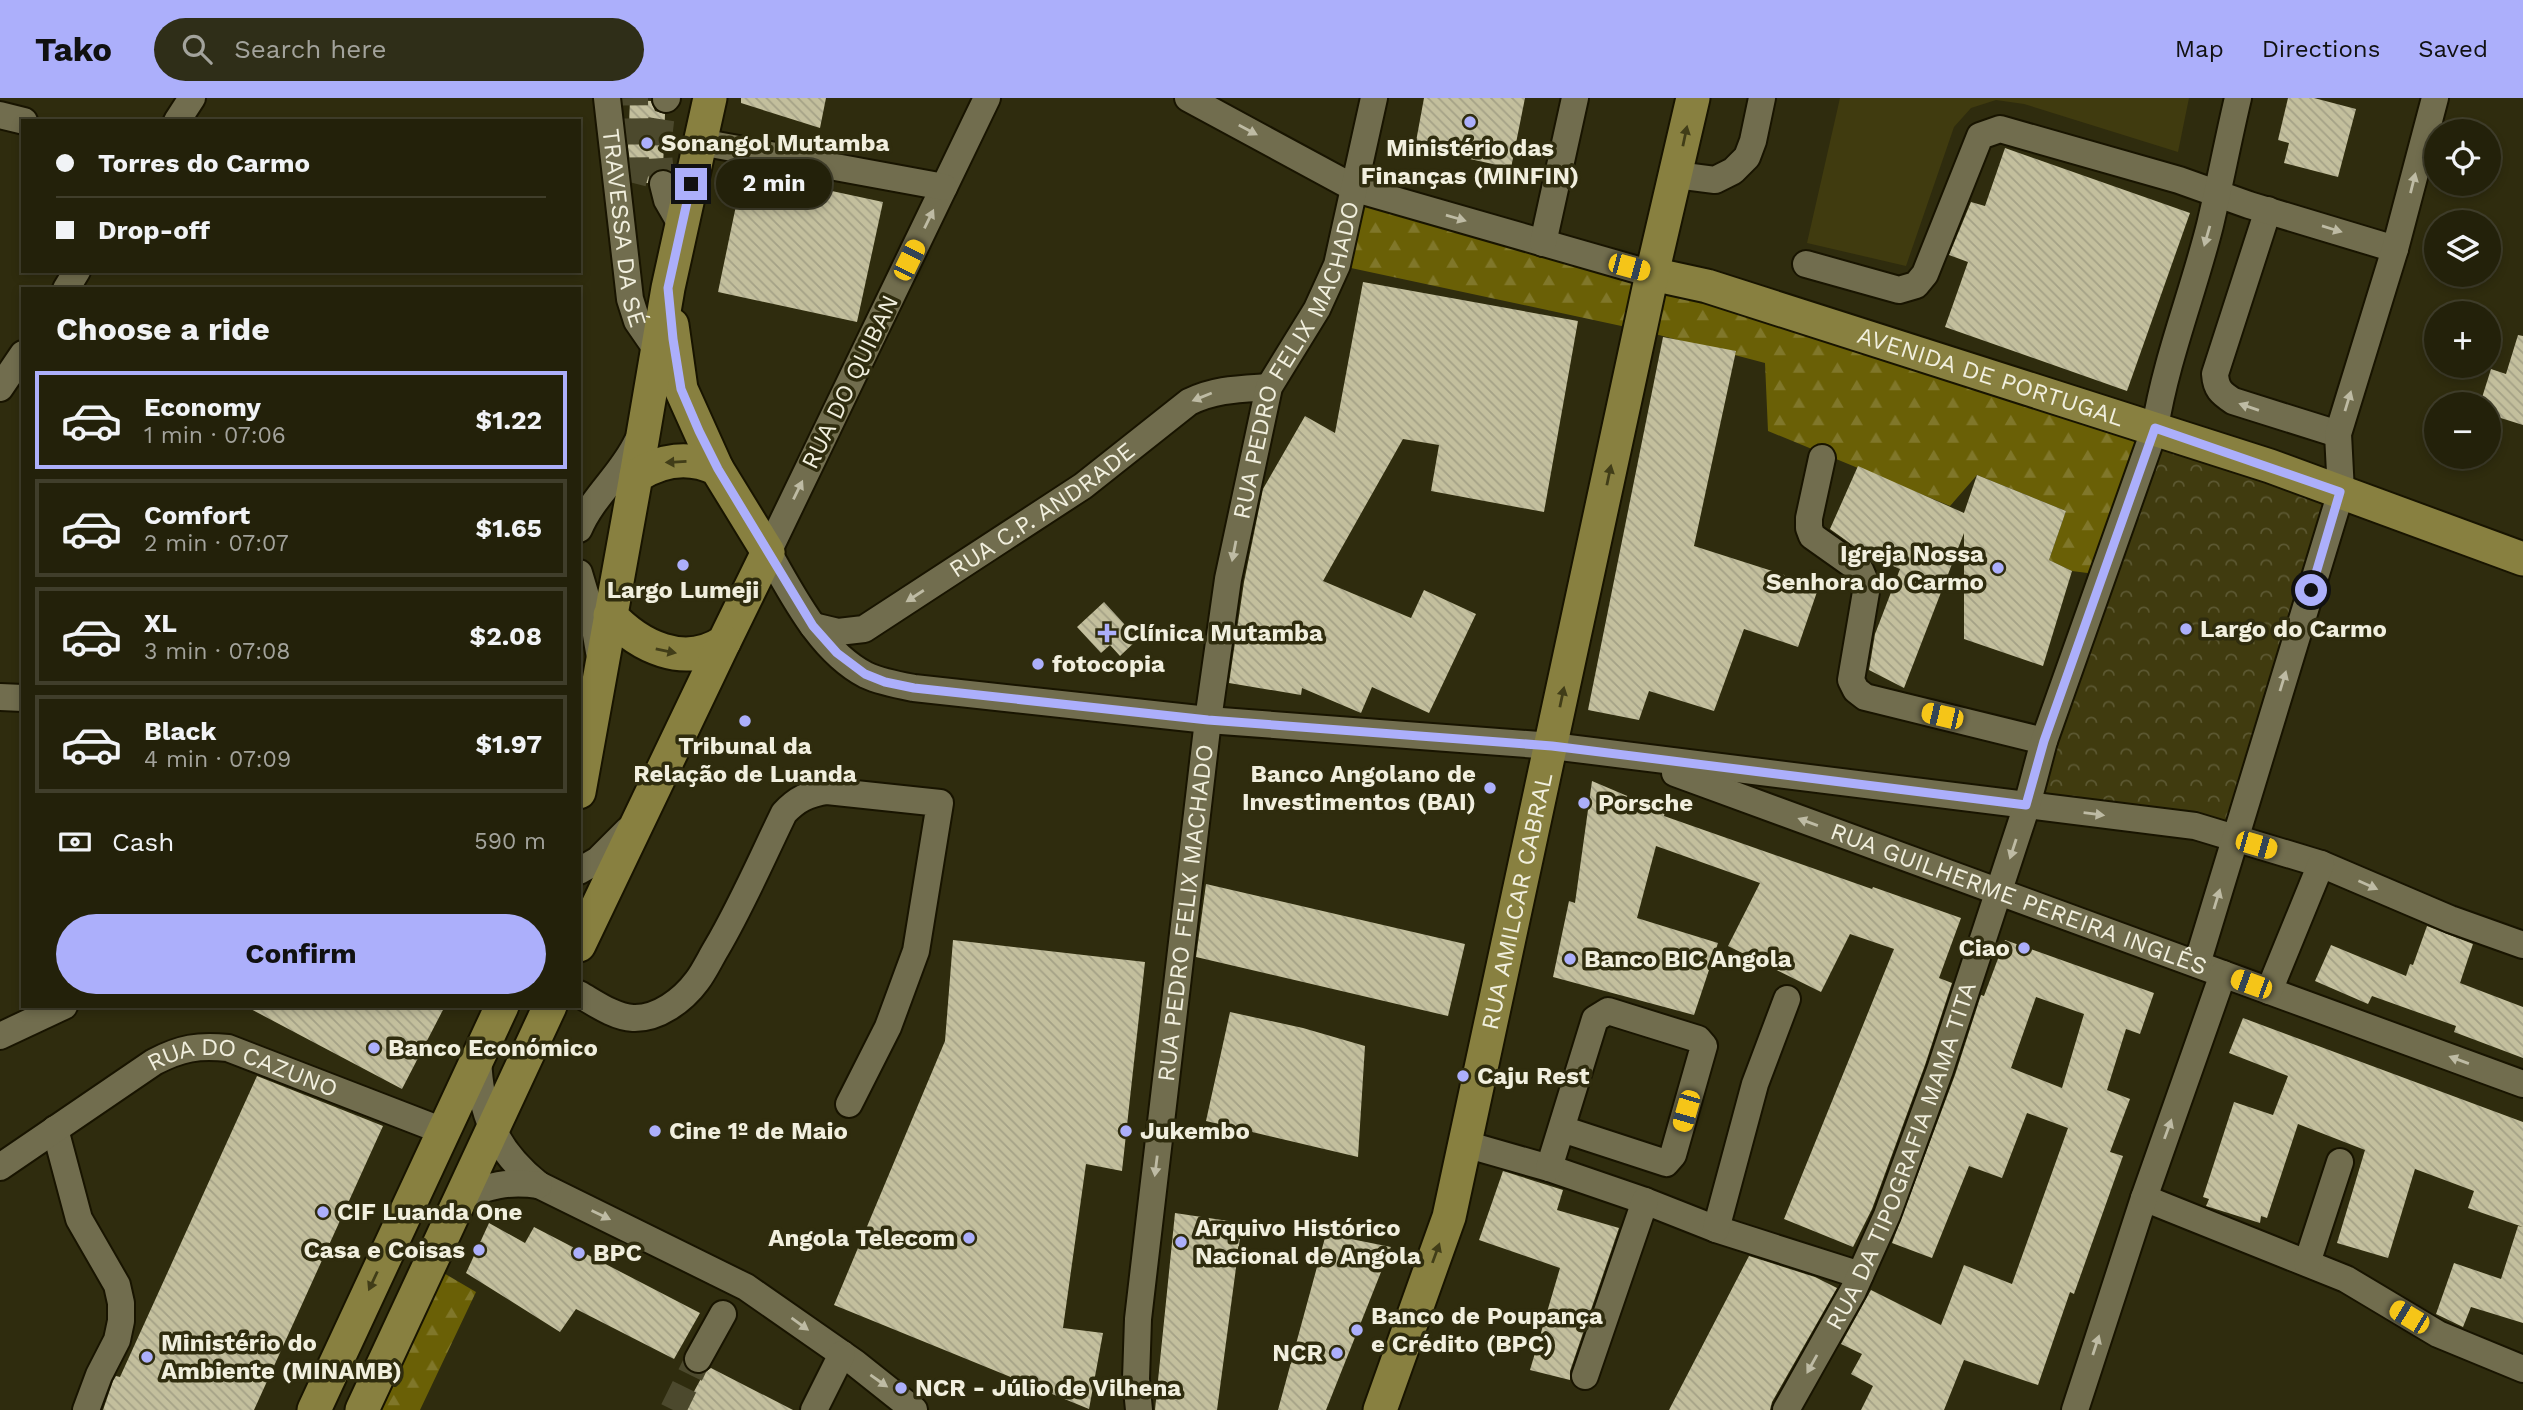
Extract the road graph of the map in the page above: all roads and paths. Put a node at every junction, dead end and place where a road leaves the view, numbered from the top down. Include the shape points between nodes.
1 (192, 98) edge
2 (607, 98) edge
3 (710, 98) edge
4 (987, 98) edge
5 (1188, 98) edge
6 (1374, 98) edge
7 (1575, 98) edge
8 (1693, 98) edge
9 (1762, 98) edge
10 (2238, 98) edge
11 (2435, 98) edge
12 (0, 115) edge
13 (178, 119) edge
14 (21, 120) edge
15 (700, 142) junction
16 (1676, 175) junction
17 (633, 183) tunnel mouth
18 (663, 184) tunnel mouth
19 (944, 187) junction
20 (1356, 189) junction
21 (2216, 192) junction
22 (2268, 210) junction
23 (622, 224) junction
24 (682, 226) junction
25 (1543, 243) junction
26 (2395, 249) junction
27 (1806, 264) dead end
28 (1652, 274) junction
29 (668, 288) junction
30 (657, 350) junction
31 (21, 357) edge
32 (1269, 387) junction
33 (0, 388) edge
34 (647, 410) junction
35 (2155, 428) junction
36 (2338, 434) junction
37 (1822, 458) dead end
38 (718, 469) junction
39 (636, 476) junction
40 (2340, 492) junction
41 (584, 516) edge
42 (2523, 559) edge
43 (775, 564) junction
44 (581, 575) edge
45 (581, 579) edge
46 (610, 615) junction
47 (813, 626) junction
48 (724, 642) junction
49 (599, 675) junction
50 (0, 697) edge
51 (21, 698) edge
52 (1208, 720) junction
53 (2044, 741) junction
54 (1552, 746) junction
55 (582, 753) edge
56 (1633, 758) junction
57 (2026, 805) junction
58 (639, 818) junction
59 (2235, 839) junction
60 (2320, 864) junction
61 (581, 870) edge
62 (1999, 892) junction
63 (581, 941) edge
64 (2523, 945) edge
65 (2197, 964) junction
66 (2223, 974) junction
67 (2269, 991) junction
68 (581, 995) edge
69 (1787, 999) dead end
70 (60, 1008) edge
71 (501, 1008) edge
72 (549, 1008) edge
73 (0, 1037) edge
74 (478, 1057) junction
75 (2523, 1084) edge
76 (849, 1104) dead end
77 (55, 1129) junction
78 (492, 1129) junction
79 (1562, 1129) junction
80 (443, 1130) junction
81 (1465, 1144) junction
82 (2340, 1162) dead end
83 (0, 1167) edge
84 (1549, 1168) junction
85 (539, 1185) junction
86 (460, 1198) junction
87 (2144, 1198) junction
88 (1645, 1201) junction
89 (1716, 1229) junction
90 (2307, 1263) junction
91 (1860, 1275) junction
92 (723, 1314) dead end
93 (842, 1354) junction
94 (698, 1359) tunnel mouth
95 (2523, 1368) edge
96 (1585, 1376) dead end
97 (1136, 1379) junction
98 (816, 1407) edge
99 (86, 1410) edge
100 (314, 1410) edge
101 (362, 1410) edge
102 (914, 1410) edge
103 (1119, 1410) edge
104 (1139, 1410) edge
105 (1380, 1410) edge
106 (1786, 1410) edge
107 (2075, 1410) edge

1 - 13 street
2 - 23 street, TRAVESSA DA SÉ
3 - 15 main road
4 - 19 street, RUA DO QUIBAN
5 -> 20 street
6 - 20 street, RUA PEDRO FELIX MACHADO
7 - 25 street
16 -> 8 main road, RUA AMILCAR CABRAL
9 - 16 street via 1747,157 1732,171 1715,180
10 - 21 street, RUA DA TIPOGRAFIA MAMA TITA
26 -> 11 street
12 - 14 street
15 - 19 street
15 - 24 main road
16 - 28 main road, RUA AMILCAR CABRAL
17 - 23 street
18 - 24 street
43 -> 19 street, RUA DO QUIBAN
20 -> 25 street
20 - 32 street, RUA PEDRO FELIX MACHADO via 1337,265 1317,309
21 - 22 street
21 - 27 street via 2000,129 1980,136 1925,274 1916,285 1899,290
21 -> 35 street, RUA DA TIPOGRAFIA MAMA TITA
22 -> 26 street
36 -> 22 street via 2233,401 2216,386 2215,374
23 - 30 street, TRAVESSA DA SÉ via 630,299 637,321
24 - 29 main road
25 - 28 street
36 -> 26 street
28 - 35 main road, AVENIDA DE PORTUGAL via 1707,286
54 -> 28 main road, RUA AMILCAR CABRAL
29 - 30 main road
29 - 38 main road via 681,389
30 - 34 main road
31 - 33 street
32 -> 47 street, RUA C.P. ANDRADE via 1223,390 1189,402 1083,486 864,629 838,632
32 -> 52 street, RUA PEDRO FELIX MACHADO via 1228,579
34 - 39 main road
34 - 41 street via 627,461
35 - 40 main road, AVENIDA DE PORTUGAL
35 - 53 street, RUA DA TIPOGRAFIA MAMA TITA
36 - 40 street
37 - 53 street via 1809,528 1819,543 1860,570 1867,586 1851,680 1856,690 1865,697
38 -> 39 main road via 679,460 651,466
38 - 43 main road
39 - 41 street via 613,488
39 - 46 main road
40 - 42 main road, AVENIDA DE PORTUGAL
59 -> 40 street
43 - 47 street
43 - 48 main road
44 - 46 street
45 - 49 street via 598,642
46 -> 48 main road via 633,637 673,653 695,653
46 - 49 main road
47 - 52 street via 846,660 885,682
48 - 58 main road
49 - 55 main road
50 - 51 street
52 - 54 street
52 -> 97 street, RUA PEDRO FELIX MACHADO via 1138,1319
53 - 57 street, RUA DA TIPOGRAFIA MAMA TITA
54 - 56 street
54 - 81 main road, RUA AMILCAR CABRAL
56 - 57 street
62 -> 56 street, RUA GUILHERME PEREIRA INGLÊS
57 -> 59 street via 2195,826
57 -> 62 street, RUA DA TIPOGRAFIA MAMA TITA
58 - 61 street via 598,860
58 - 63 main road
59 - 60 street
65 -> 59 street
60 -> 64 street
60 - 67 street
62 - 65 street, RUA GUILHERME PEREIRA INGLÊS
62 - 91 street, RUA DA TIPOGRAFIA MAMA TITA via 1935,1083
65 - 66 street, RUA GUILHERME PEREIRA INGLÊS
66 - 67 street, RUA GUILHERME PEREIRA INGLÊS
87 -> 66 street
75 -> 67 street, RUA GUILHERME PEREIRA INGLÊS
68 - 76 street via 632,1018 650,1016 682,997 722,939 784,813 795,801 827,791 940,803 916,951 888,1027
69 - 89 street via 1755,1084
70 - 73 street
71 - 74 main road
72 - 78 main road
74 - 78 street via 484,1109
74 - 80 main road
77 - 80 street, RUA DO CAZUNO via 155,1062 178,1050 206,1046 228,1048
77 - 83 street, RUA DO CAZUNO
77 - 99 street via 79,1219 117,1285 121,1303 117,1340
78 - 85 street via 510,1158
78 - 86 main road
79 - 79 street via 1595,1019 1608,1011 1699,1039 1704,1046 1673,1155 1666,1163
79 - 84 street
80 -> 100 main road
81 - 84 street
105 -> 81 main road, RUA AMILCAR CABRAL via 1449,1217
82 - 90 street
84 - 88 street
85 - 86 street via 498,1184
85 -> 93 street via 746,1287
86 - 101 main road
87 - 90 street
107 -> 87 street
88 - 89 street
88 - 96 street
89 - 91 street
90 - 95 street via 2372,1293 2438,1334
91 -> 106 street, RUA DA TIPOGRAFIA MAMA TITA
92 - 94 street
93 - 98 street
93 -> 102 street
97 - 103 street
97 - 104 street, RUA PEDRO FELIX MACHADO

